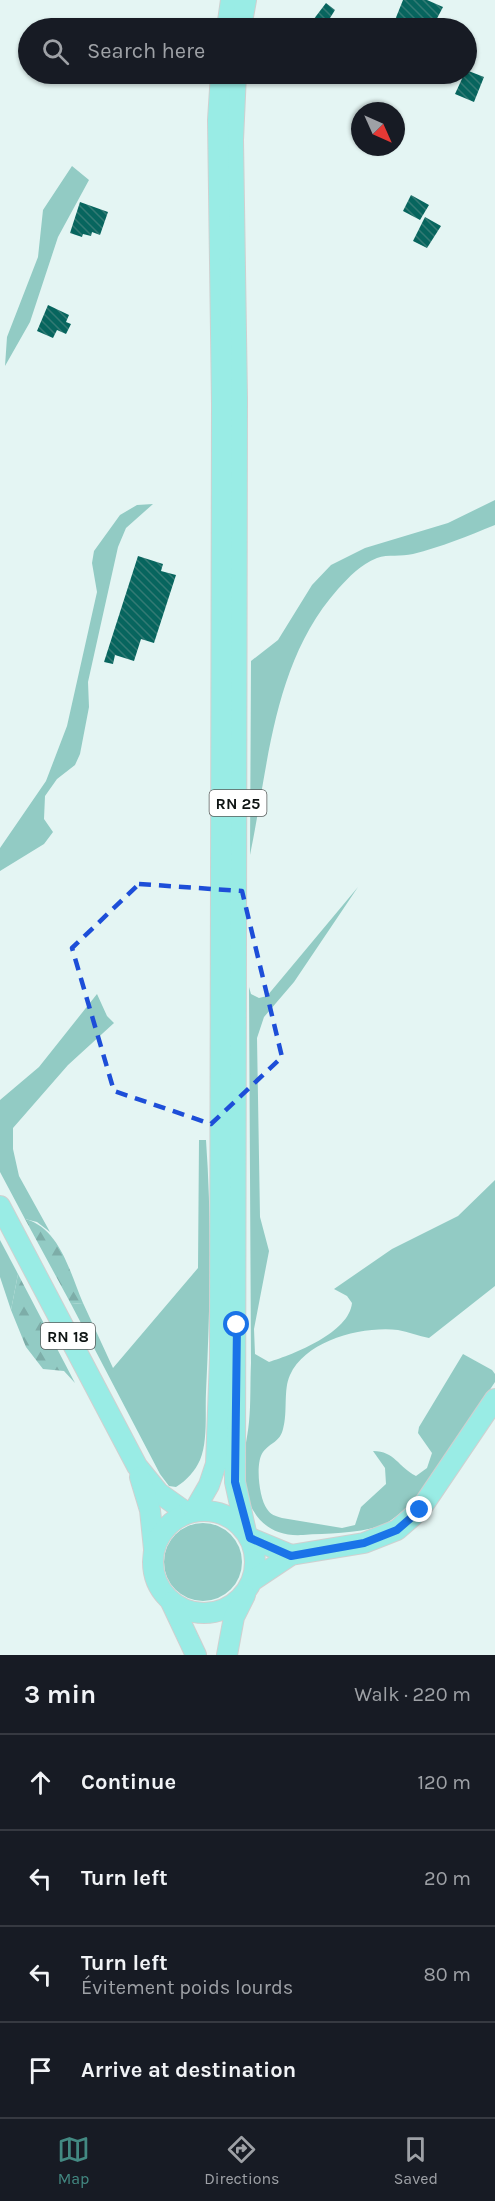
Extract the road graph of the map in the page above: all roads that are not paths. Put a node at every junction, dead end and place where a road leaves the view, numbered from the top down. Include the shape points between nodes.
1 (231, 0) edge
2 (246, 0) edge
3 (228, 18) edge
4 (243, 18) edge
5 (220, 84) edge
6 (236, 84) edge
7 (0, 1206) edge
8 (495, 1400) edge
9 (137, 1466) junction
10 (190, 1512) junction
11 (248, 1535) junction
12 (154, 1549) junction
13 (291, 1556) junction
14 (249, 1586) junction
15 (171, 1602) junction
16 (196, 1655) edge
17 (227, 1655) edge

1 - 3 main road
2 - 4 main road
5 - 10 main road, RN 25 via 220,1358 216,1464
6 - 11 main road, RN 25 via 235,1482
7 - 9 main road, RN 18
8 - 13 main road via 420,1510 397,1530 364,1543
9 - 10 main road, RN 18 via 159,1493
9 - 12 main road, RN 18 via 150,1510
10 - 11 main road via 214,1511 232,1518
10 - 12 main road via 172,1521
11 - 13 main road
11 - 14 main road via 256,1559
12 - 15 main road via 155,1578
13 - 14 main road
14 - 15 main road via 234,1604 211,1612 186,1610
14 - 17 main road via 234,1617
15 - 16 main road

